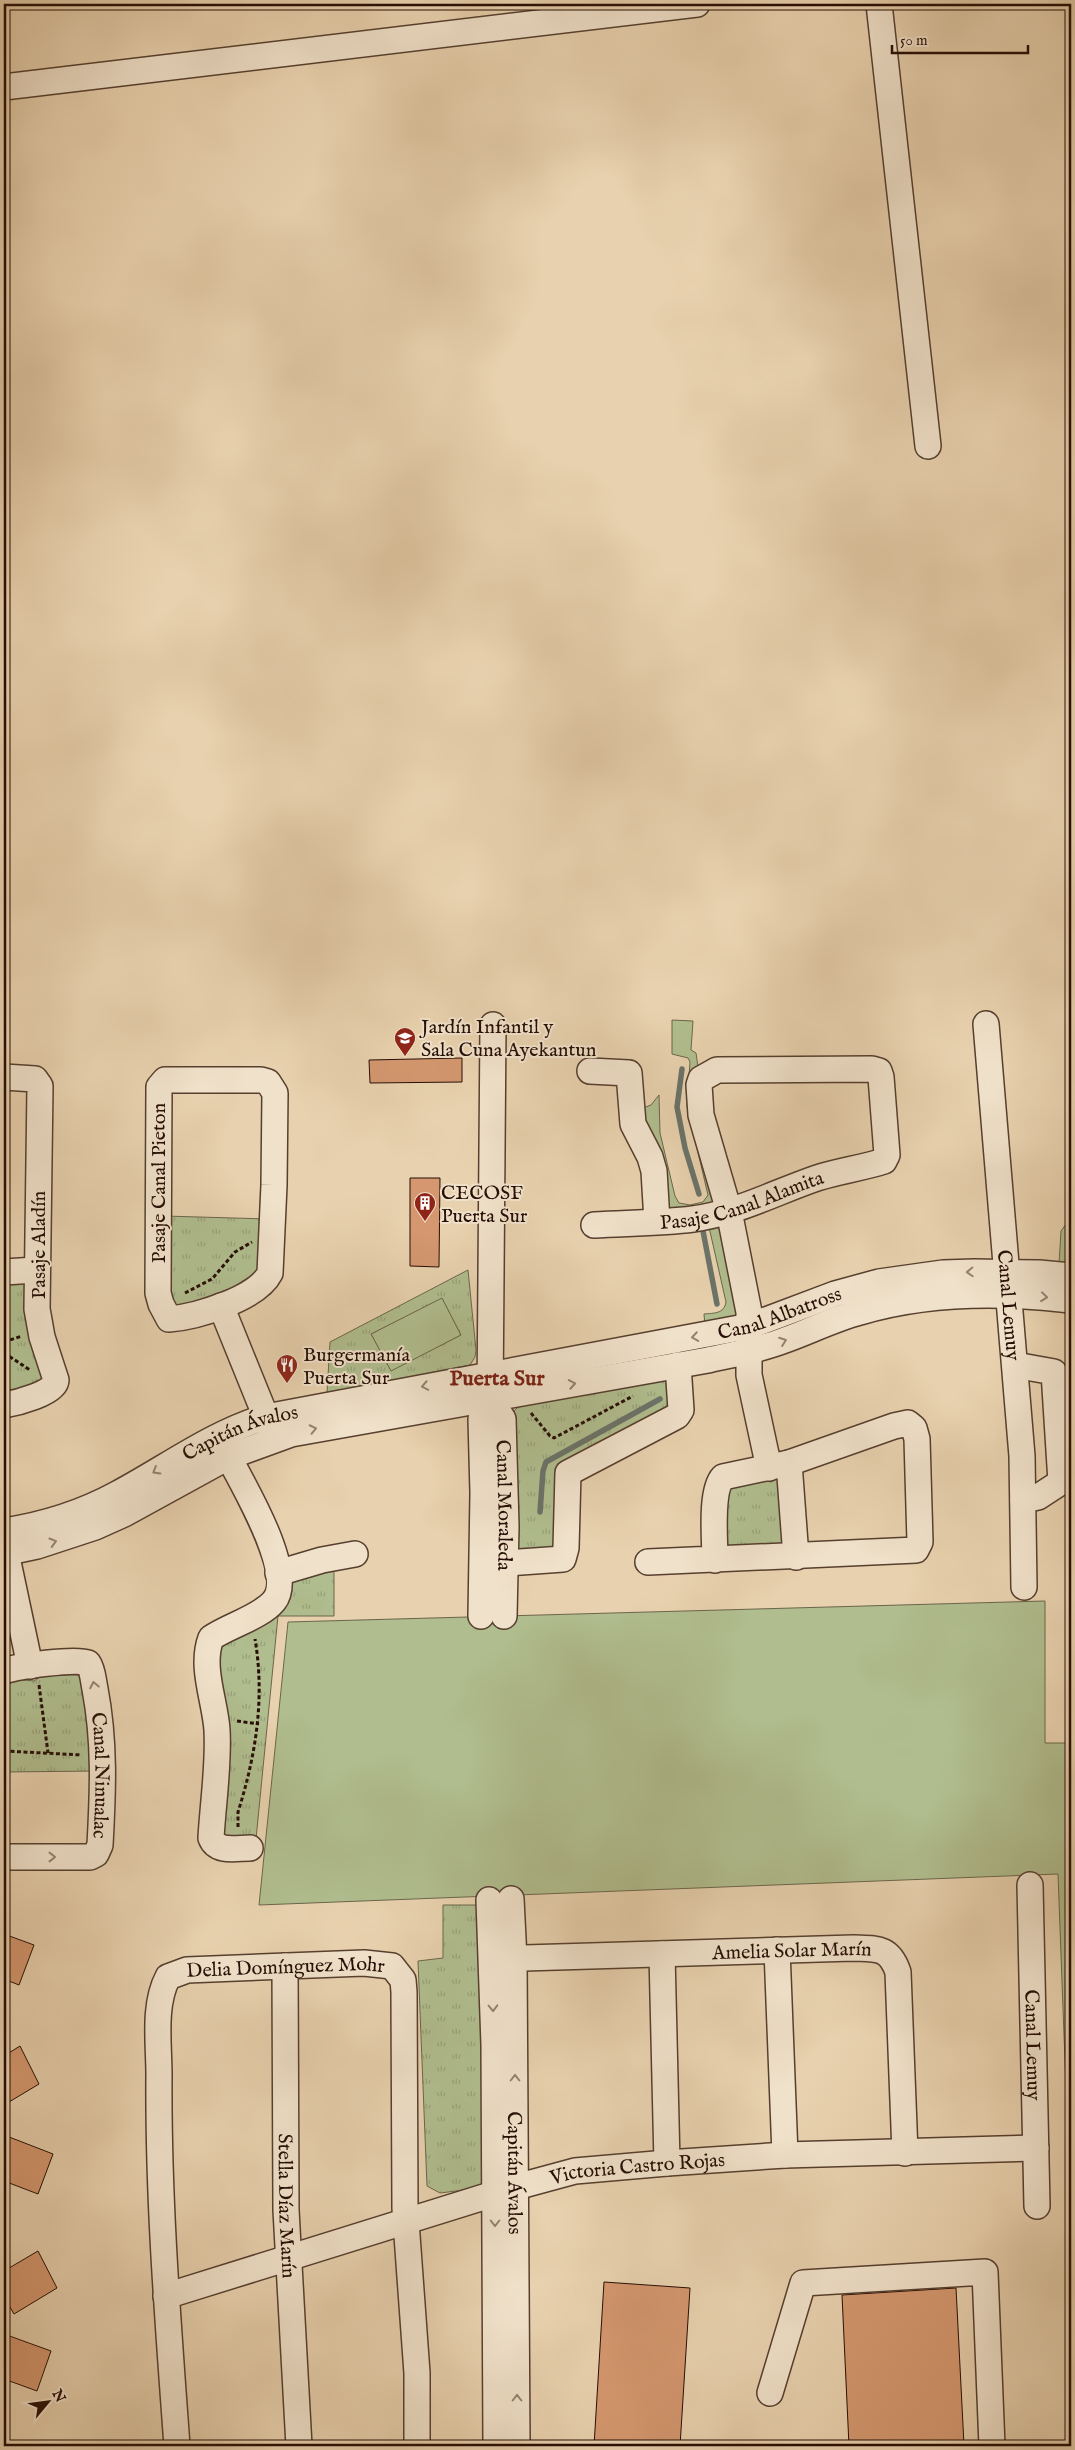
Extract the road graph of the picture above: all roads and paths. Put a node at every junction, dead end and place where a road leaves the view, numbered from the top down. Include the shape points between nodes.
1 (697, 4) edge
2 (879, 4) edge
3 (4, 87) edge
4 (928, 446) dead end
5 (986, 1024) dead end
6 (493, 1025) dead end
7 (590, 1071) dead end
8 (4, 1077) edge
9 (729, 1211) junction
10 (657, 1221) junction
11 (594, 1225) dead end
12 (272, 1242) junction
13 (36, 1270) junction
14 (4, 1272) edge
15 (1071, 1276) edge
16 (1008, 1283) junction
17 (1071, 1300) edge
18 (161, 1304) junction
19 (221, 1306) junction
20 (750, 1326) junction
21 (749, 1351) junction
22 (678, 1365) junction
23 (1015, 1366) junction
24 (490, 1374) junction
25 (634, 1396) dead end
26 (490, 1399) junction
27 (4, 1404) edge
28 (531, 1413) dead end
29 (271, 1428) junction
30 (223, 1447) junction
31 (779, 1466) junction
32 (1023, 1500) junction
33 (4, 1545) edge
34 (355, 1554) dead end
35 (796, 1557) junction
36 (715, 1560) junction
37 (648, 1562) dead end
38 (506, 1563) junction
39 (278, 1573) junction
40 (1024, 1587) dead end
41 (252, 1616) junction
42 (33, 1666) junction
43 (4, 1671) edge
44 (4, 1751) edge
45 (48, 1753) junction
46 (103, 1756) junction
47 (244, 1848) joint
48 (4, 1857) edge
49 (1030, 1885) dead end
50 (500, 1899) dead end
51 (778, 1950) junction
52 (662, 1954) junction
53 (503, 1959) junction
54 (285, 1966) junction
55 (1036, 2148) junction
56 (905, 2153) junction
57 (785, 2155) junction
58 (667, 2163) junction
59 (506, 2190) junction
60 (1037, 2206) dead end
61 (406, 2222) junction
62 (288, 2258) junction
63 (166, 2296) junction
64 (770, 2393) dead end
65 (177, 2446) edge
66 (299, 2446) edge
67 (417, 2446) edge
68 (496, 2446) edge
69 (518, 2446) edge
70 (992, 2446) edge

1 - 3 street
2 - 4 street
5 - 16 street, Canal Lemuy
6 - 24 street, Canal Moraleda
7 - 10 street via 628,1073 633,1124 654,1171
8 - 13 street, Pasaje Aladín via 35,1080 40,1086
9 - 9 street, Pasaje Canal Alamita via 701,1115 701,1079 717,1070 879,1070 886,1159 820,1178
9 - 10 street, Pasaje Canal Alamita via 693,1219
9 - 20 street
10 - 11 street, Pasaje Canal Alamita
12 - 18 path via 242,1246 212,1279
12 - 18 street, Pasaje Canal Pieton via 273,1088 261,1080 172,1079 161,1082 158,1293
12 - 19 street, Pasaje Canal Pieton via 267,1278 253,1290
13 - 14 street
13 - 27 street, Pasaje Aladín via 39,1323 56,1383 48,1391
15 - 16 street, Canal Albatross
16 -> 17 street, Canal Albatross
16 -> 20 street, Canal Albatross via 943,1273 879,1282 835,1294
21 -> 16 street, Canal Albatross via 860,1312
16 - 23 street, Canal Lemuy
18 - 19 street, Pasaje Canal Pieton via 169,1318
19 - 29 street
20 - 21 street
20 -> 24 street, Canal Albatross
21 - 22 street, Canal Albatross
21 - 31 street via 749,1375
26 -> 22 street, Canal Albatross
22 - 38 street via 680,1410 677,1416 568,1473 563,1559
23 - 32 street, Canal Lemuy
23 - 32 street via 1054,1372 1061,1482 1038,1497
24 - 26 street, Canal Moraleda
24 -> 29 street, Capitán Ávalos
25 - 28 path via 554,1438
29 -> 26 street, Capitán Ávalos via 321,1427
26 - 38 street, Canal Moraleda via 503,1418
26 - 38 street, Canal Moraleda via 481,1419 492,1616
29 - 30 street, Capitán Ávalos
30 - 33 street, Capitán Ávalos via 124,1514 103,1524 66,1538
30 - 39 street via 268,1534
31 - 35 street
31 - 35 street via 894,1426 908,1423 915,1431 918,1548
31 - 36 street via 721,1479 716,1497
32 - 40 street, Canal Lemuy
33 - 42 street
34 - 39 street
35 - 36 street
36 - 37 street
39 - 41 street via 276,1598
41 - 47 path via 258,1660 259,1724 238,1812
41 - 47 street via 211,1638 208,1649 217,1731 212,1840 220,1848
42 - 43 street, Canal Ninualac
42 - 45 path
46 -> 42 street, Canal Ninualac via 103,1732 90,1666 80,1661
44 - 45 path
45 - 46 path
48 -> 46 street, Canal Ninualac via 90,1857 96,1854 100,1845
49 - 55 street, Canal Lemuy
50 - 53 street, Capitán Ávalos
51 - 52 street, Amelia Solar Marín
51 - 56 street, Amelia Solar Marín via 875,1949 890,1955 898,1972
51 - 57 street
52 - 53 street, Amelia Solar Marín
52 - 58 street
53 - 59 street, Capitán Ávalos
54 - 61 street, Delia Domínguez Mohr via 382,1964 392,1966 403,1980
54 - 62 street, Stella Díaz Marín
54 - 63 street, Delia Domínguez Mohr via 187,1970 168,1977 163,1985 159,2019 158,2147
55 - 56 street, Victoria Castro Rojas
55 - 60 street, Canal Lemuy
56 - 57 street, Victoria Castro Rojas
57 - 58 street, Victoria Castro Rojas
58 - 59 street, Victoria Castro Rojas via 575,2171
59 - 61 street, Victoria Castro Rojas
59 -> 68 street, Capitán Ávalos
69 -> 59 street, Capitán Ávalos
61 - 62 street, Victoria Castro Rojas
61 - 67 street, Delia Domínguez Mohr via 417,2373
62 - 63 street, Victoria Castro Rojas
62 - 66 street, Stella Díaz Marín
63 - 65 street, Delia Domínguez Mohr
64 - 70 street via 803,2283 985,2272

